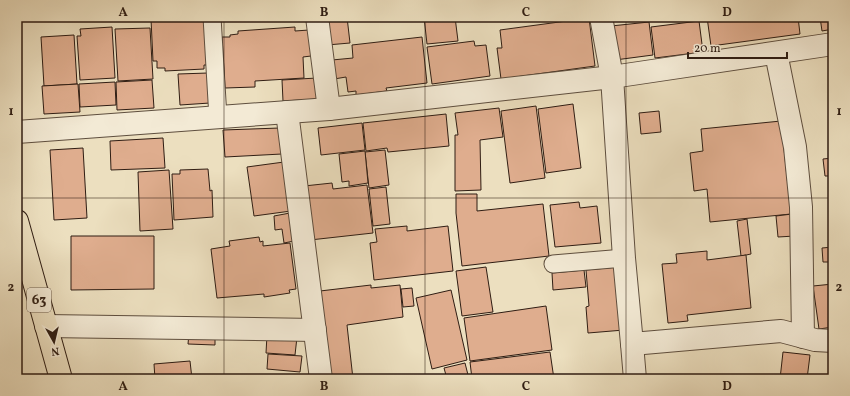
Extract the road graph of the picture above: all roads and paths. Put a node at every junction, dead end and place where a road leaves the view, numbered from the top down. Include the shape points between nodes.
1 (212, 17) edge
2 (317, 17) edge
3 (601, 17) edge
4 (833, 44) edge
5 (776, 52) junction
6 (612, 77) junction
7 (329, 109) junction
8 (287, 112) junction
9 (218, 118) junction
10 (17, 132) edge
11 (17, 221) edge
12 (624, 258) junction
13 (553, 264) dead end
14 (46, 326) junction
15 (315, 330) junction
16 (803, 337) junction
17 (833, 341) edge
18 (632, 344) junction
19 (61, 379) edge
20 (321, 379) edge
21 (635, 379) edge

1 - 9 lane
2 - 7 street
3 - 6 street
4 - 5 street
5 - 6 street
5 - 16 street via 795,147 801,207
6 - 7 street
6 - 12 street
7 - 8 street
8 - 9 street
8 - 15 street
9 - 10 street
11 - 14 main road, 63
12 - 13 lane
12 - 18 street
14 - 15 street
14 - 19 main road, 63
15 - 20 street
16 - 17 street
16 - 18 street via 781,331
18 - 21 street

